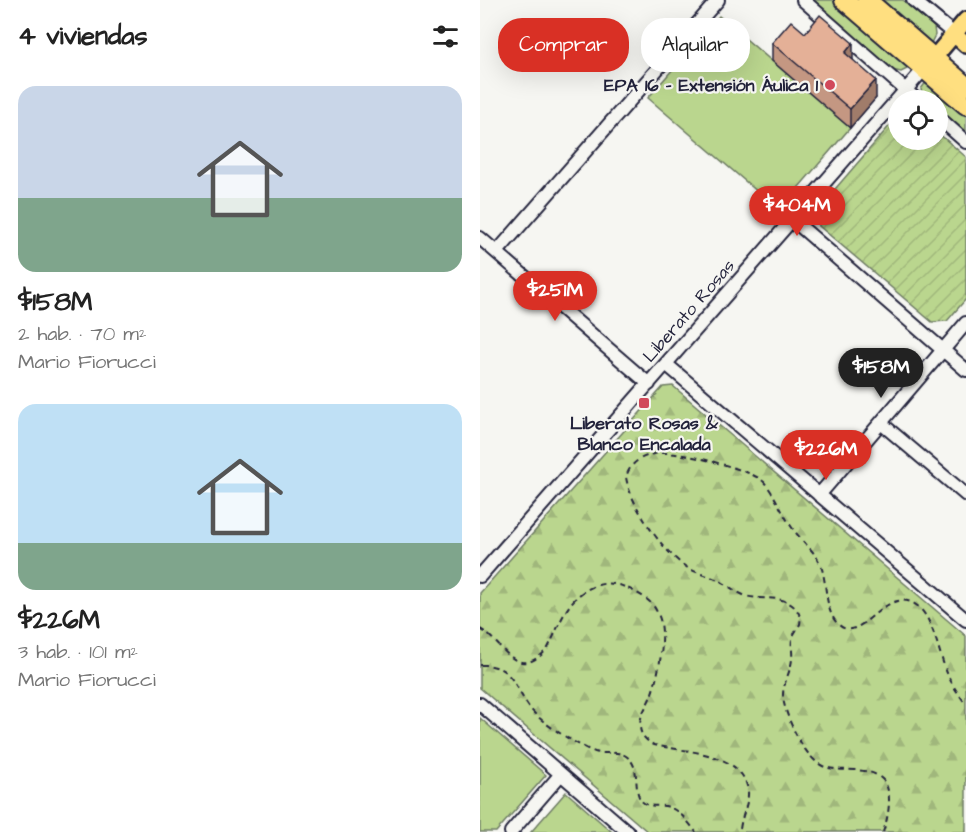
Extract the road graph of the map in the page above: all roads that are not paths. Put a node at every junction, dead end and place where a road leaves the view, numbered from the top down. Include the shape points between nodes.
1 (718, 0) edge
2 (803, 0) edge
3 (844, 0) edge
4 (867, 0) edge
5 (913, 0) edge
6 (966, 20) edge
7 (954, 34) junction
8 (966, 45) edge
9 (929, 64) junction
10 (966, 86) edge
11 (906, 90) joint
12 (966, 105) edge
13 (888, 111) edge
14 (948, 126) edge
15 (966, 142) edge
16 (792, 220) junction
17 (480, 238) edge
18 (496, 252) junction
19 (966, 323) edge
20 (943, 350) junction
21 (666, 364) junction
22 (966, 370) edge
23 (649, 384) junction
24 (881, 423) junction
25 (819, 495) junction
26 (966, 495) edge
27 (480, 576) edge
28 (966, 620) edge
29 (480, 704) edge
30 (561, 774) junction
31 (512, 832) edge
32 (628, 832) edge

1 - 18 street
2 - 11 street
3 - 9 highway
4 - 9 highway
5 - 7 street
6 - 7 main road
7 - 8 main road
7 - 9 main road
9 - 10 highway
9 - 11 street, Liberato Rosas
9 - 12 highway
13 - 16 street, Liberato Rosas
14 - 15 street
16 - 20 street
16 - 21 street, Liberato Rosas
17 - 18 street
18 - 23 street
19 - 20 street
20 - 22 street
20 - 24 street
21 - 23 street, Liberato Rosas
21 - 25 street
23 - 27 street, Liberato Rosas
24 - 25 street
24 - 26 street
25 - 28 street
29 - 30 street
30 - 31 street
30 - 32 street

